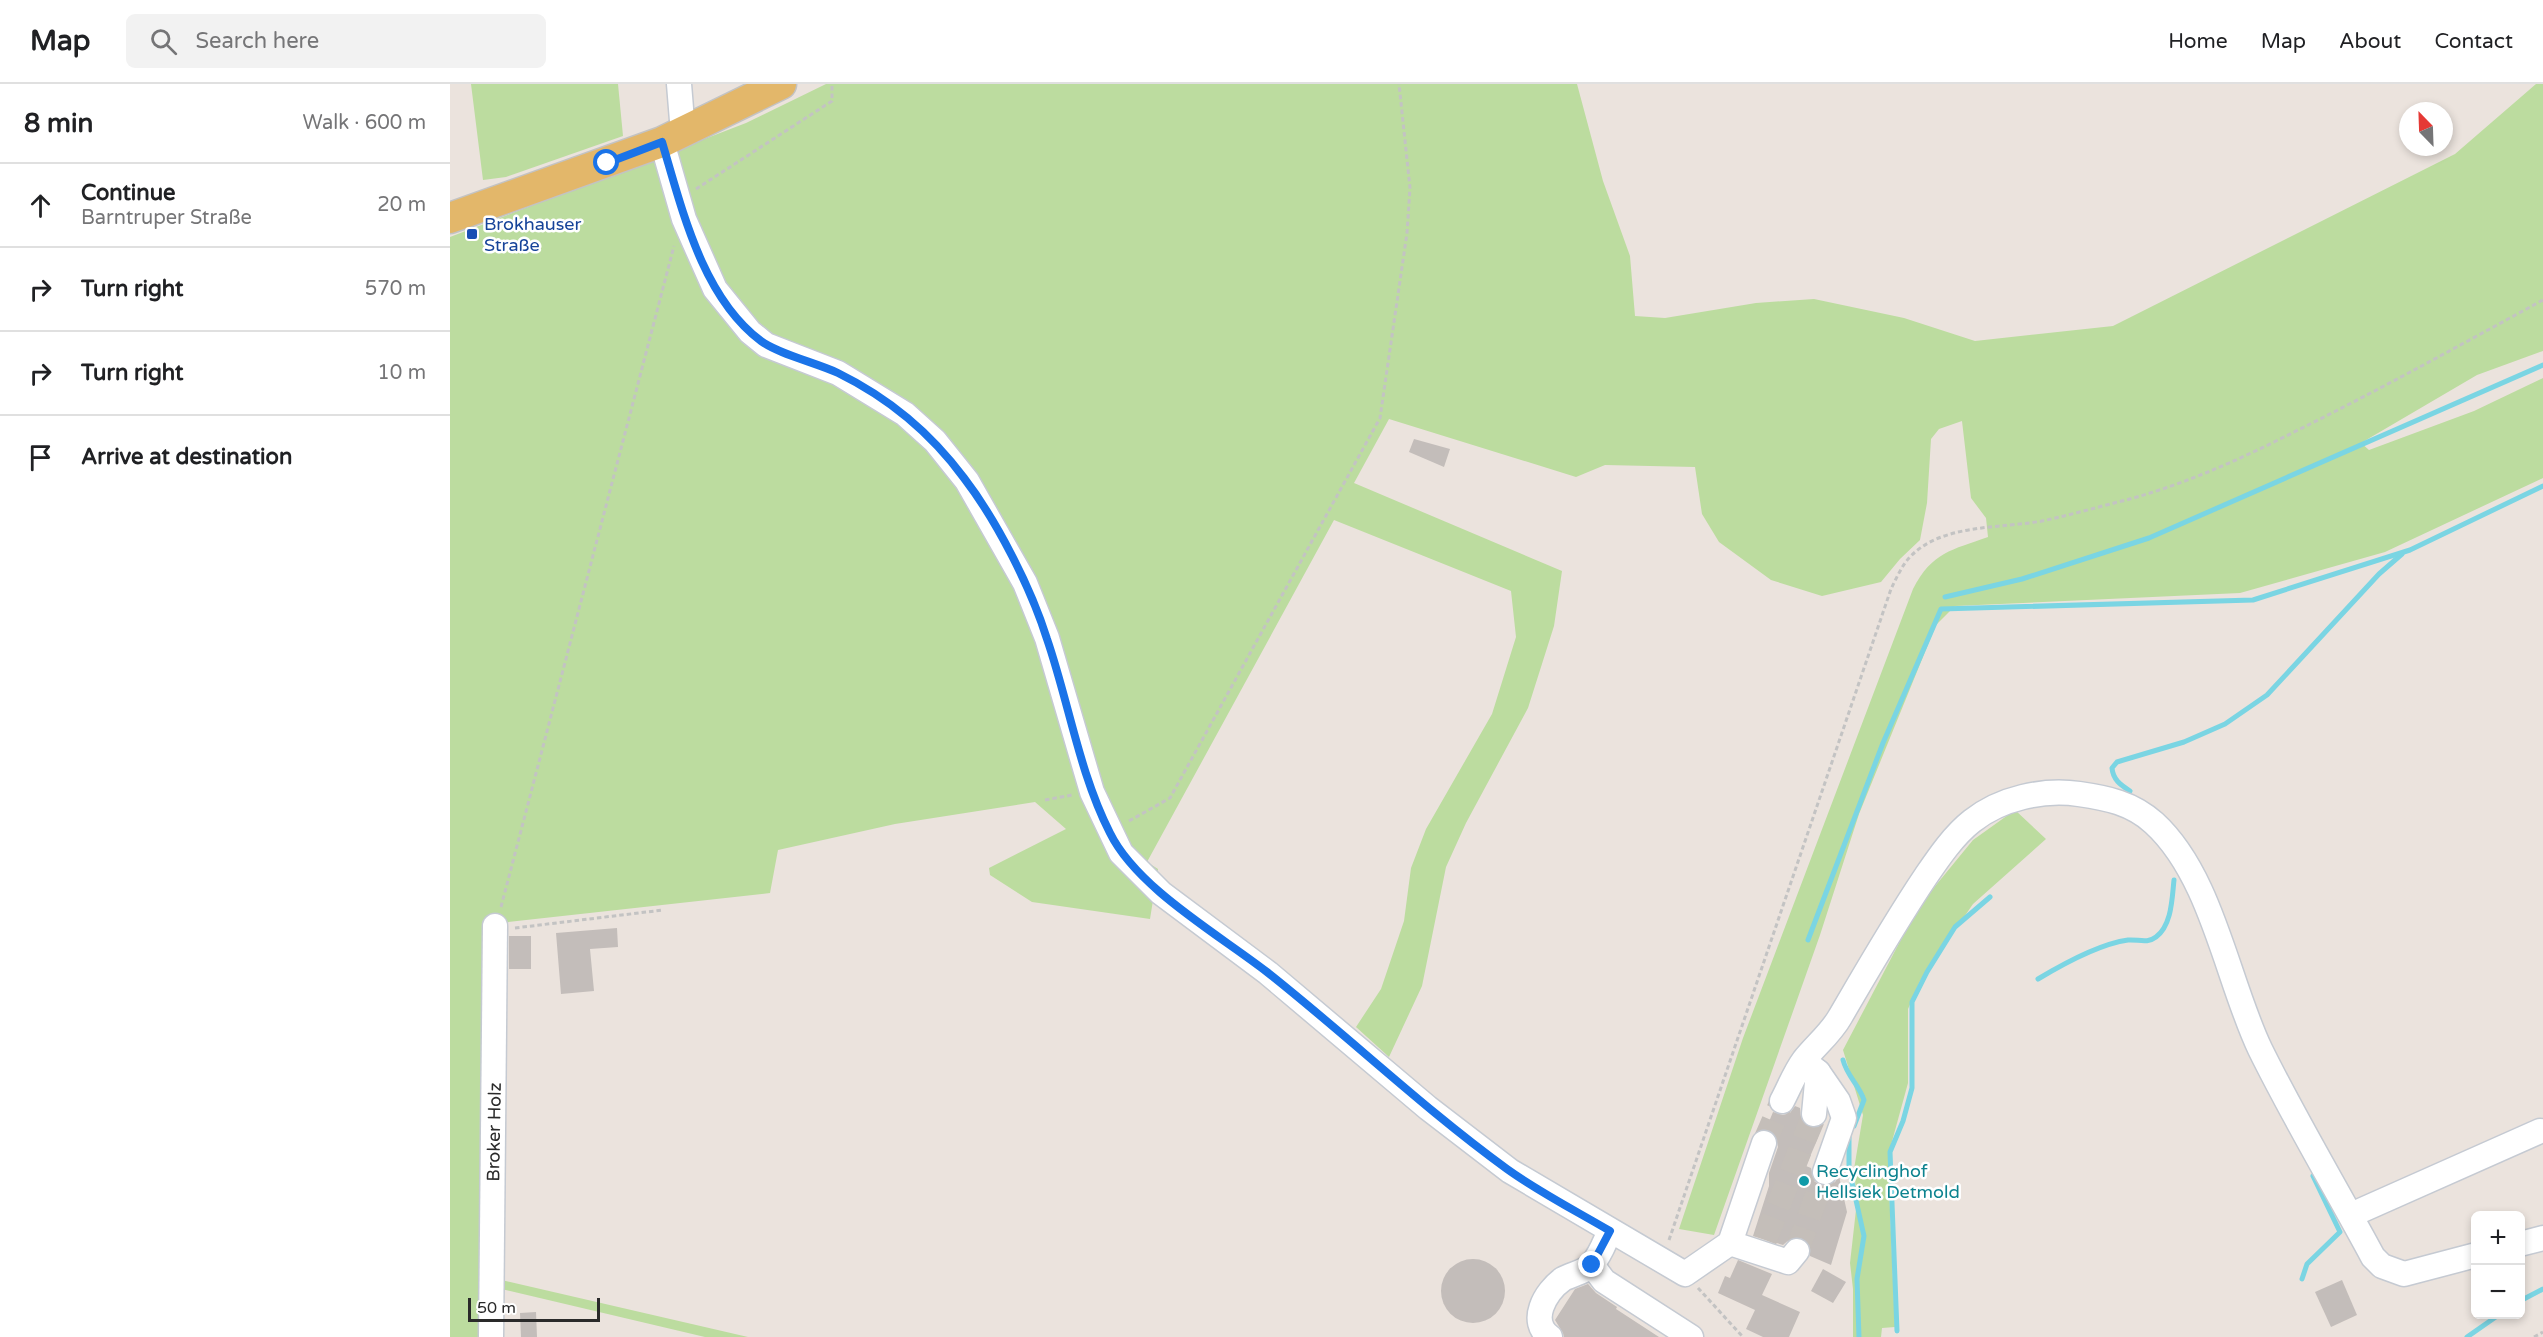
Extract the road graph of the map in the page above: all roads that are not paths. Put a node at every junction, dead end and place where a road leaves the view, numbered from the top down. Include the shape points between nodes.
1 (679, 84) edge
2 (781, 84) edge
3 (672, 137) junction
4 (450, 218) edge
5 (495, 928) road end
6 (1810, 1067) junction
7 (1782, 1101) tunnel mouth
8 (1814, 1114) tunnel mouth
9 (2540, 1131) dead end
10 (1764, 1143) tunnel mouth
11 (1826, 1172) tunnel mouth
12 (2351, 1215) junction
13 (1610, 1231) junction
14 (2543, 1238) edge
15 (1730, 1243) junction
16 (2525, 1243) edge
17 (1797, 1251) dead end
18 (2471, 1257) edge
19 (1592, 1265) junction
20 (491, 1337) edge
21 (1550, 1337) edge
22 (1690, 1337) edge

1 - 3 street
2 - 3 main road
3 - 4 main road
3 - 13 street via 684,219 715,289 750,332 766,345 838,373 905,414 935,441 967,481 1025,583 1047,638 1092,792 1121,853 1161,892 1268,973 1428,1108 1510,1171
5 - 20 street, Broker Holz
6 - 7 street
6 - 8 street
6 - 11 street via 1838,1101 1844,1118
6 - 12 street via 1905,908 1941,854 1972,821 2028,795 2063,792 2127,804 2154,824 2190,872 2217,930 2261,1050
9 - 12 street
10 - 15 street
12 - 18 street via 2373,1257 2393,1272 2404,1274
13 - 15 street via 1685,1274
13 - 19 street
14 - 16 street
15 - 17 street via 1762,1246 1788,1262
19 - 21 street via 1562,1280 1545,1302 1538,1316 1540,1327
19 - 22 street via 1604,1281

